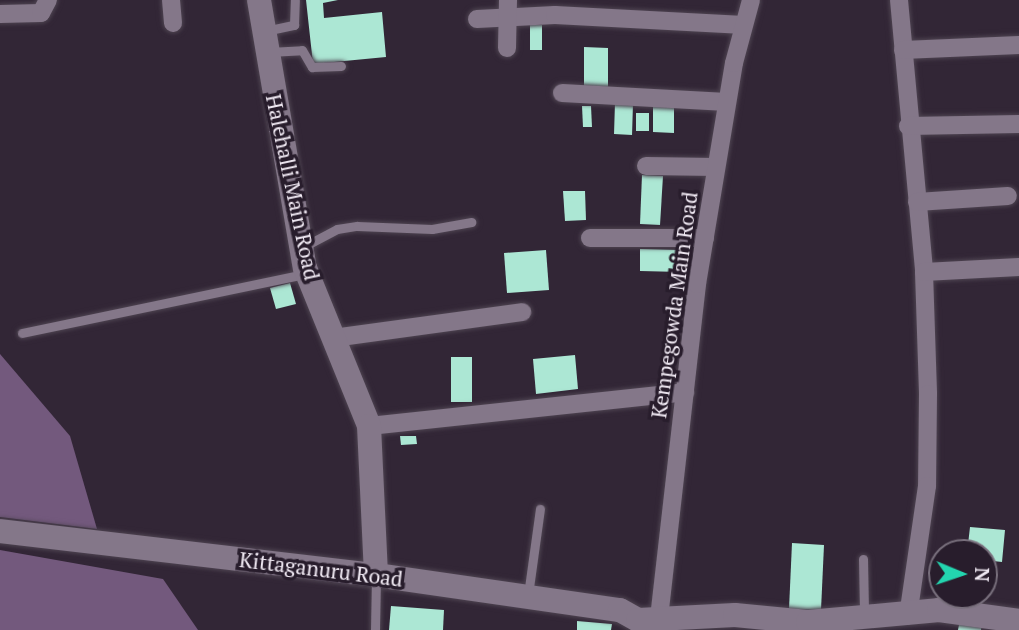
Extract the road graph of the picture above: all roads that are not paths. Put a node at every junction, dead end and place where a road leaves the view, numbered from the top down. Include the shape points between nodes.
1 (48, 0) edge
2 (171, 0) edge
3 (259, 0) edge
4 (295, 0) edge
5 (751, 0) edge
6 (899, 0) edge
7 (508, 9) edge
8 (0, 14) edge
9 (477, 19) dead end
10 (173, 23) dead end
11 (744, 25) junction
12 (264, 42) junction
13 (1019, 45) edge
14 (507, 48) dead end
15 (903, 50) junction
16 (341, 66) dead end
17 (562, 93) dead end
18 (727, 102) junction
19 (1019, 124) edge
20 (908, 126) junction
21 (646, 166) dead end
22 (716, 167) junction
23 (1008, 196) dead end
24 (917, 202) junction
25 (471, 222) dead end
26 (590, 238) dead end
27 (705, 238) junction
28 (301, 248) junction
29 (1019, 267) edge
30 (924, 272) junction
31 (307, 274) junction
32 (522, 312) dead end
33 (22, 333) dead end
34 (333, 338) junction
35 (685, 392) junction
36 (369, 426) junction
37 (540, 509) dead end
38 (0, 531) edge
39 (863, 559) dead end
40 (376, 575) junction
41 (527, 597) junction
42 (908, 616) junction
43 (864, 619) junction
44 (1019, 621) edge
45 (645, 623) edge
46 (375, 630) edge

1 - 8 street via 41,13
2 - 10 street
3 - 12 main road, Halehalli Main Road
4 - 12 lane via 294,25
5 - 11 street, Kempegowda Main Road
6 - 15 street
7 - 9 street
7 - 11 street
7 - 14 street
11 - 18 street, Kempegowda Main Road
12 - 16 lane via 302,50 312,67
12 - 28 main road, Halehalli Main Road
13 - 15 street
15 - 20 street
17 - 18 street
18 - 22 street, Kempegowda Main Road
19 - 20 street
20 - 24 street
21 - 22 street
22 - 27 street, Kempegowda Main Road
23 - 24 street
24 - 30 street
25 - 28 lane via 432,229 337,229
26 - 27 street
27 - 35 street, Kempegowda Main Road
28 - 31 main road, Halehalli Main Road
29 - 30 street
30 - 42 street via 927,486
31 - 33 lane
31 - 34 main road, Halehalli Main Road
32 - 34 street
34 - 36 main road, Halehalli Main Road
35 - 36 street
35 - 45 street, Kempegowda Main Road
36 - 40 main road, Halehalli Main Road
37 - 41 lane
38 - 40 main road, Kittaganuru Road
39 - 43 lane
40 - 41 main road, Kittaganuru Road
40 - 46 lane
41 - 45 main road, Kittaganuru Road via 620,610
42 - 43 main road
42 - 44 main road via 939,610
43 - 45 main road

